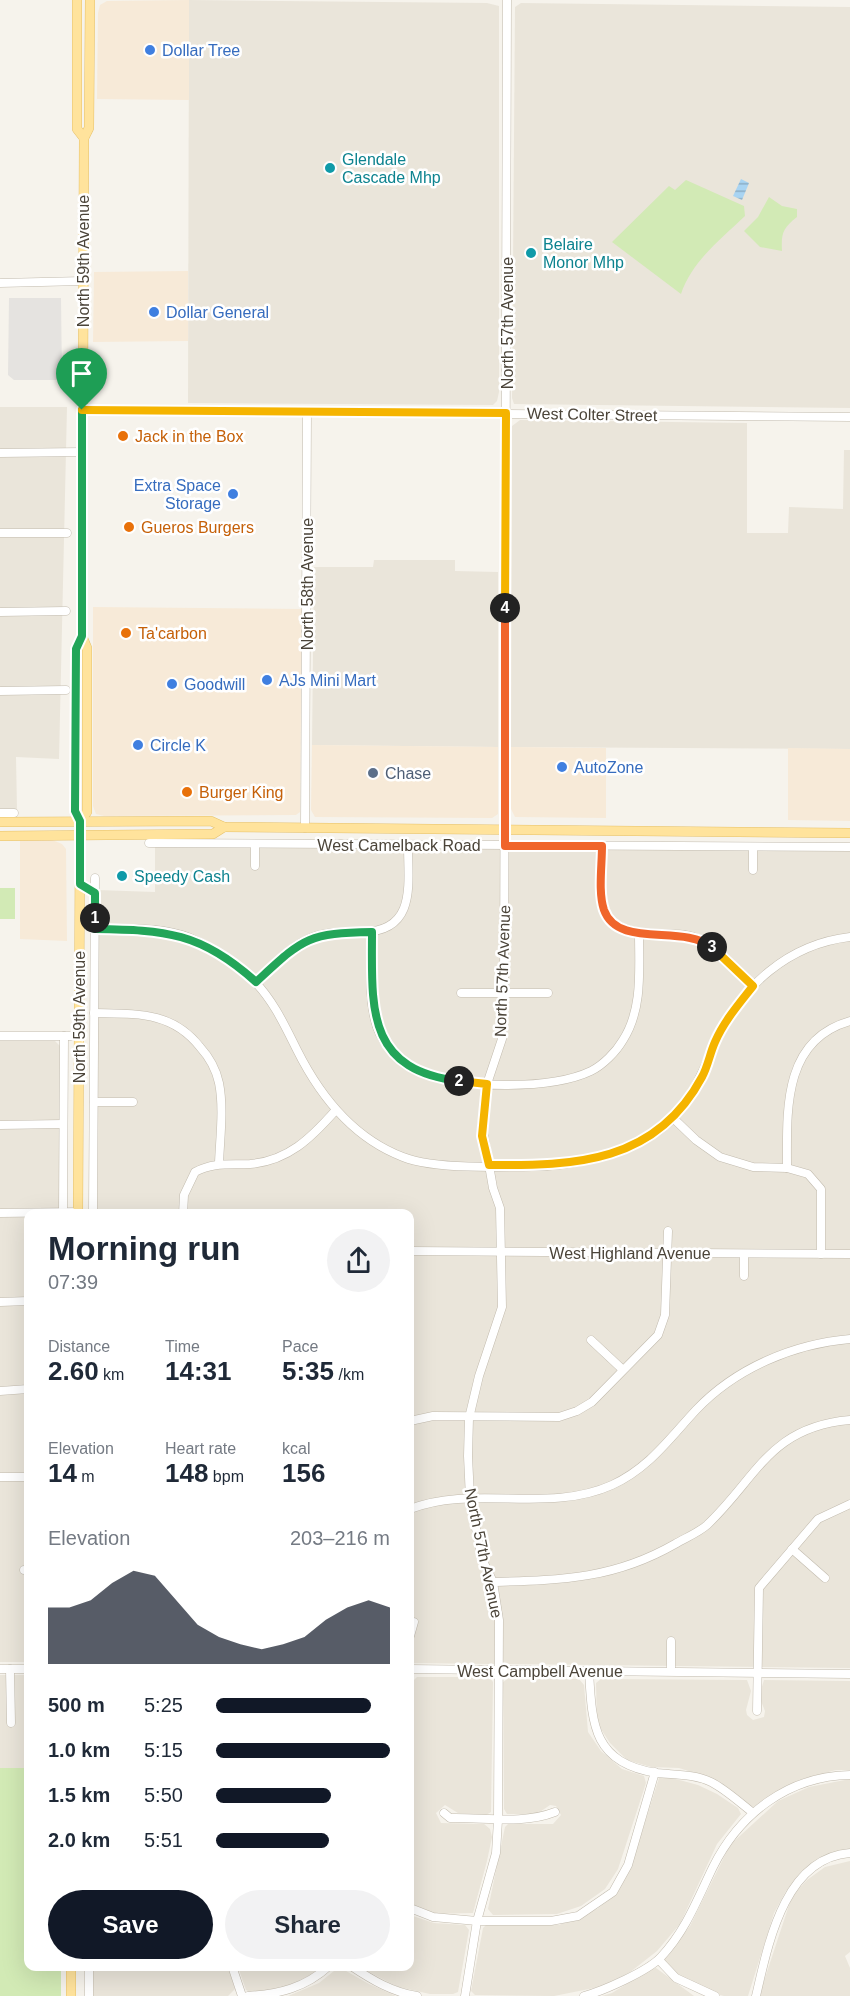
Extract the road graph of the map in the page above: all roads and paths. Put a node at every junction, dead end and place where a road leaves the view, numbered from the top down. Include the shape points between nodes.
1 (77, 0) edge
2 (90, 0) edge
3 (507, 0) edge
4 (84, 138) junction
5 (83, 281) junction
6 (0, 283) edge
7 (82, 410) junction
8 (307, 412) junction
9 (506, 413) junction
10 (850, 417) edge
11 (82, 452) junction
12 (0, 453) edge
13 (0, 533) edge
14 (67, 533) dead end
15 (66, 611) dead end
16 (0, 612) edge
17 (66, 690) dead end
18 (0, 691) edge
19 (0, 813) edge
20 (14, 813) dead end
21 (80, 821) junction
22 (0, 822) edge
23 (225, 827) junction
24 (305, 828) junction
25 (505, 830) junction
26 (850, 833) edge
27 (80, 835) junction
28 (0, 836) edge
29 (164, 839) junction
30 (149, 843) dead end
31 (255, 844) junction
32 (408, 845) junction
33 (505, 846) junction
34 (602, 846) junction
35 (753, 847) junction
36 (850, 847) edge
37 (255, 866) dead end
38 (753, 870) dead end
39 (95, 878) dead end
40 (80, 884) junction
41 (95, 893) junction
42 (95, 929) junction
43 (372, 932) junction
44 (639, 933) junction
45 (850, 937) edge
46 (256, 982) junction
47 (753, 986) junction
48 (461, 993) dead end
49 (504, 993) junction
50 (548, 993) dead end
51 (94, 1013) junction
52 (850, 1021) edge
53 (0, 1036) edge
54 (64, 1036) junction
55 (79, 1036) junction
56 (487, 1084) junction
57 (94, 1102) junction
58 (133, 1102) dead end
59 (335, 1112) junction
60 (673, 1118) junction
61 (63, 1124) junction
62 (0, 1125) edge
63 (219, 1163) junction
64 (489, 1165) junction
65 (787, 1168) junction
66 (63, 1209) edge
67 (78, 1209) edge
68 (93, 1209) edge
69 (183, 1209) edge
70 (0, 1213) edge
71 (24, 1213) edge
72 (668, 1231) dead end
73 (414, 1251) edge
74 (503, 1253) junction
75 (667, 1254) junction
76 (744, 1254) junction
77 (821, 1254) junction
78 (850, 1254) edge
79 (744, 1276) dead end
80 (24, 1301) edge
81 (0, 1302) edge
82 (850, 1339) edge
83 (591, 1340) dead end
84 (622, 1369) junction
85 (24, 1389) edge
86 (0, 1391) edge
87 (470, 1418) junction
88 (414, 1420) edge
89 (850, 1420) edge
90 (24, 1476) edge
91 (0, 1477) edge
92 (470, 1498) junction
93 (850, 1504) edge
94 (414, 1507) edge
95 (792, 1550) junction
96 (825, 1578) dead end
97 (493, 1582) junction
98 (671, 1641) dead end
99 (0, 1669) edge
100 (10, 1669) junction
101 (24, 1669) edge
102 (414, 1670) edge
103 (500, 1671) junction
104 (589, 1671) junction
105 (671, 1671) junction
106 (756, 1673) junction
107 (850, 1674) edge
108 (757, 1711) dead end
109 (11, 1723) dead end
110 (656, 1773) junction
111 (850, 1775) edge
112 (555, 1812) dead end
113 (752, 1812) junction
114 (444, 1814) dead end
115 (498, 1820) junction
116 (850, 1853) edge
117 (414, 1910) edge
118 (477, 1921) junction
119 (659, 1959) junction
120 (71, 1971) edge
121 (89, 1971) edge
122 (234, 1971) edge
123 (322, 1971) edge
124 (358, 1971) edge
125 (71, 1996) edge
126 (89, 1996) edge
127 (242, 1996) edge
128 (248, 1996) edge
129 (417, 1996) edge
130 (465, 1996) edge
131 (584, 1996) edge
132 (715, 1996) edge
133 (756, 1996) edge

1 - 4 main road, North 59th Avenue via 77,129
2 - 4 main road, North 59th Avenue via 89,128
3 - 9 street, North 57th Avenue
4 - 5 main road, North 59th Avenue
5 - 6 street
5 - 7 main road, North 59th Avenue
7 - 8 street, West Colter Street
7 - 11 main road, North 59th Avenue
8 - 9 street, West Colter Street
8 - 24 street, North 58th Avenue
9 - 10 street, West Colter Street
9 - 25 street, North 57th Avenue
11 - 12 street
11 - 21 main road, North 59th Avenue via 87,812
13 - 14 street
15 - 16 street
17 - 18 street
19 - 20 street
21 - 22 main road, West Camelback Road
21 - 23 main road, West Camelback Road via 211,821
21 - 27 main road, North 59th Avenue
23 - 24 main road, West Camelback Road
23 - 29 main road, West Camelback Road via 213,834
24 - 25 main road, West Camelback Road
25 - 26 main road, West Camelback Road
25 - 33 street, North 57th Avenue
27 - 28 main road, West Camelback Road
27 - 29 main road, West Camelback Road
27 - 40 main road, North 59th Avenue
29 - 30 street, West Camelback Road
29 - 31 street, West Camelback Road
31 - 32 street, West Camelback Road
31 - 37 street
32 - 33 street, West Camelback Road
32 - 43 street via 406,906 394,923
33 - 34 street, West Camelback Road
33 - 49 street, North 57th Avenue
34 - 35 street, West Camelback Road
34 - 44 street via 605,912 624,931
35 - 36 street, West Camelback Road
35 - 38 street
39 - 41 street, North 59th Avenue
40 - 41 street
40 - 55 main road, North 59th Avenue
41 - 42 street, North 59th Avenue
42 - 46 street via 146,930 189,937 236,964
42 - 51 street, North 59th Avenue
43 - 46 street via 334,932 304,941
43 - 56 street via 377,1028 388,1045 402,1062 420,1072 442,1079
44 - 47 street via 699,939
44 - 56 street via 638,997 632,1023 609,1057 591,1071 553,1083
45 - 47 street via 798,951 776,963
46 - 59 street via 281,1016 314,1082
47 - 60 street via 727,1019 702,1076
48 - 49 street
49 - 50 street
49 - 56 street, North 57th Avenue via 502,1039
51 - 57 street, North 59th Avenue
51 - 63 street via 144,1014 188,1031 211,1061 220,1085
52 - 65 street via 818,1038 797,1065 787,1107
53 - 54 street
54 - 55 street
54 - 61 street, North 59th Avenue
55 - 67 main road, North 59th Avenue
56 - 64 street, North 57th Avenue via 482,1136
57 - 58 street
57 - 68 street, North 59th Avenue
59 - 63 street via 310,1138 286,1155 268,1161
59 - 64 street via 403,1158
60 - 64 street via 635,1144 591,1161 547,1166
60 - 65 street via 720,1156 753,1167
61 - 62 street
61 - 66 street, North 59th Avenue
63 - 69 street via 195,1172 184,1195
64 - 74 street, North 57th Avenue via 500,1208
65 - 77 street via 808,1174 821,1190
70 - 71 street
72 - 75 street
73 - 74 street, West Highland Avenue
74 - 75 street, West Highland Avenue
74 - 87 street, North 57th Avenue via 502,1306
75 - 76 street, West Highland Avenue
75 - 84 street via 665,1315 658,1335
76 - 77 street, West Highland Avenue
76 - 79 street
77 - 78 street, West Highland Avenue
80 - 81 street
82 - 92 street via 798,1348 754,1367 707,1400 642,1468 610,1485 567,1497
83 - 84 street
84 - 87 street via 592,1402 559,1417
85 - 86 street
87 - 88 street via 433,1416
87 - 92 street, North 57th Avenue
89 - 97 street via 800,1433 770,1452 706,1526 660,1552 621,1569 574,1580
90 - 91 street
92 - 94 street
92 - 97 street, North 57th Avenue via 482,1559
93 - 95 street via 818,1519
95 - 96 street
95 - 106 street via 759,1588
97 - 103 street, North 57th Avenue via 499,1620
98 - 105 street
99 - 100 street
100 - 101 street
100 - 109 street
102 - 103 street, West Campbell Avenue
103 - 104 street, West Campbell Avenue
103 - 115 street, North 57th Avenue
104 - 105 street, West Campbell Avenue
104 - 110 street via 591,1718 601,1745 622,1762
105 - 106 street, West Campbell Avenue
106 - 107 street, West Campbell Avenue
106 - 108 street
110 - 113 street via 682,1774 711,1782
110 - 118 street via 628,1865 613,1892 578,1916 551,1921
111 - 113 street via 812,1781 783,1792
112 - 115 street via 543,1817
113 - 119 street via 726,1845 683,1930
114 - 115 street via 450,1818
115 - 118 street, North 57th Avenue via 496,1853
116 - 133 street via 828,1859 797,1882 783,1904
117 - 118 street via 433,1917
118 - 130 street, North 57th Avenue
119 - 131 street via 604,1990
119 - 132 street via 676,1978
120 - 125 main road
121 - 126 street
122 - 127 street
123 - 128 street via 303,1985 277,1994
124 - 129 street via 403,1994

